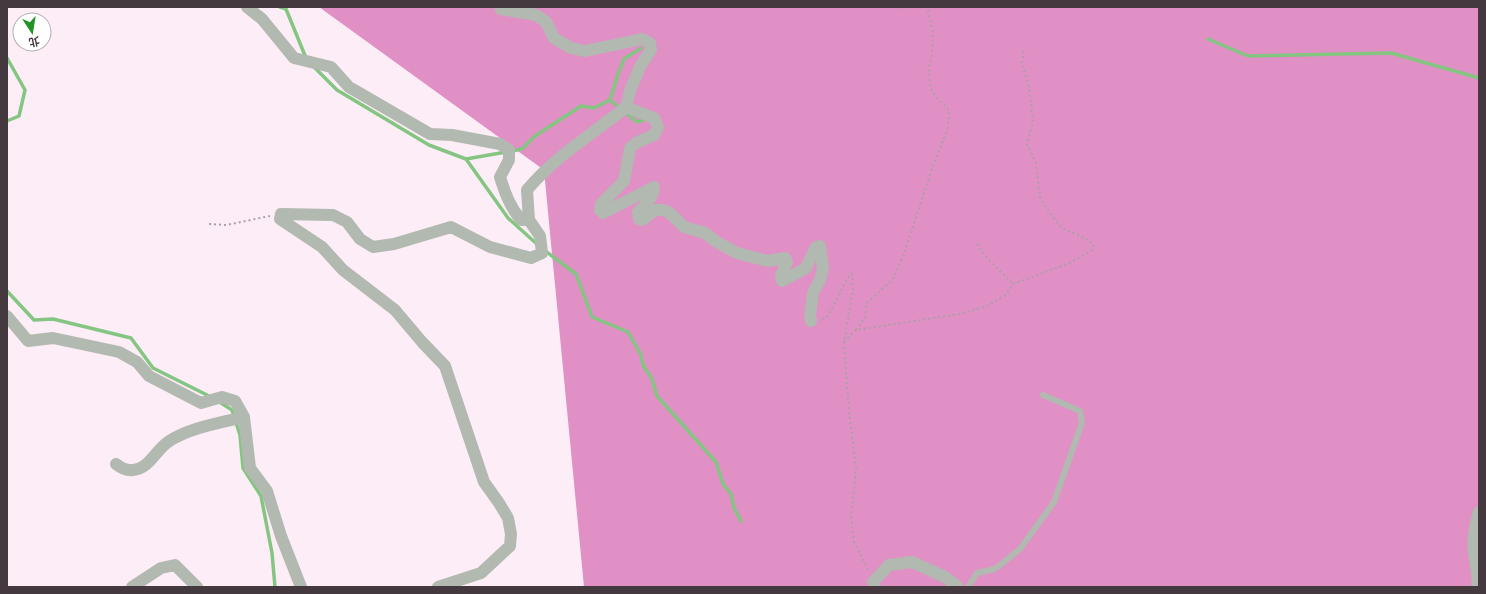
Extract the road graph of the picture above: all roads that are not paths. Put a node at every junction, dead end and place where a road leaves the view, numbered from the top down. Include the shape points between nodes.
1 (247, 7) edge
2 (501, 7) edge
3 (626, 107) junction
4 (529, 220) junction
5 (7, 316) edge
6 (811, 321) road end
7 (1043, 395) dead end
8 (244, 417) junction
9 (116, 464) dead end
10 (1479, 512) edge
11 (874, 585) edge
12 (132, 587) edge
13 (197, 587) edge
14 (300, 587) edge
15 (438, 587) edge
16 (958, 587) edge
17 (968, 587) edge
18 (1477, 587) edge

1 - 4 street via 262,19 294,58 331,67 349,87 430,134 452,135 500,144 509,150 509,160 500,177 504,193 521,220
2 - 3 street via 512,12 536,15 546,22 554,38 571,48 585,51 642,39 650,43 651,50 641,65
3 - 4 street via 536,179 527,190
3 - 6 street via 654,118 658,126 654,135 630,148 624,181 600,204 600,210 603,213 654,187 647,203 638,212 639,219 642,220 655,210 663,210 684,226 705,233 737,253 768,261 785,258 787,262 781,276 782,281 806,268 816,247 820,246 823,268 820,280 812,293
4 - 15 street via 540,236 542,253 531,258 490,247 451,227 394,244 373,247 360,239 347,222 333,214 281,214 280,219 284,223 322,247 343,270 395,310 445,366 484,482 508,518 511,534 510,546 481,573
5 - 8 street via 28,341 53,338 119,352 137,362 149,376 201,403 222,397 234,401
7 - 17 lane via 1080,411 1082,423 1054,502 1020,549 995,569 977,573
8 - 9 street via 202,427 168,442 147,464 133,470 124,469
8 - 14 street via 250,468 267,491
10 - 18 street via 1473,534 1479,579
11 - 16 street via 889,565 912,562 945,577
12 - 13 street via 161,568 175,565

